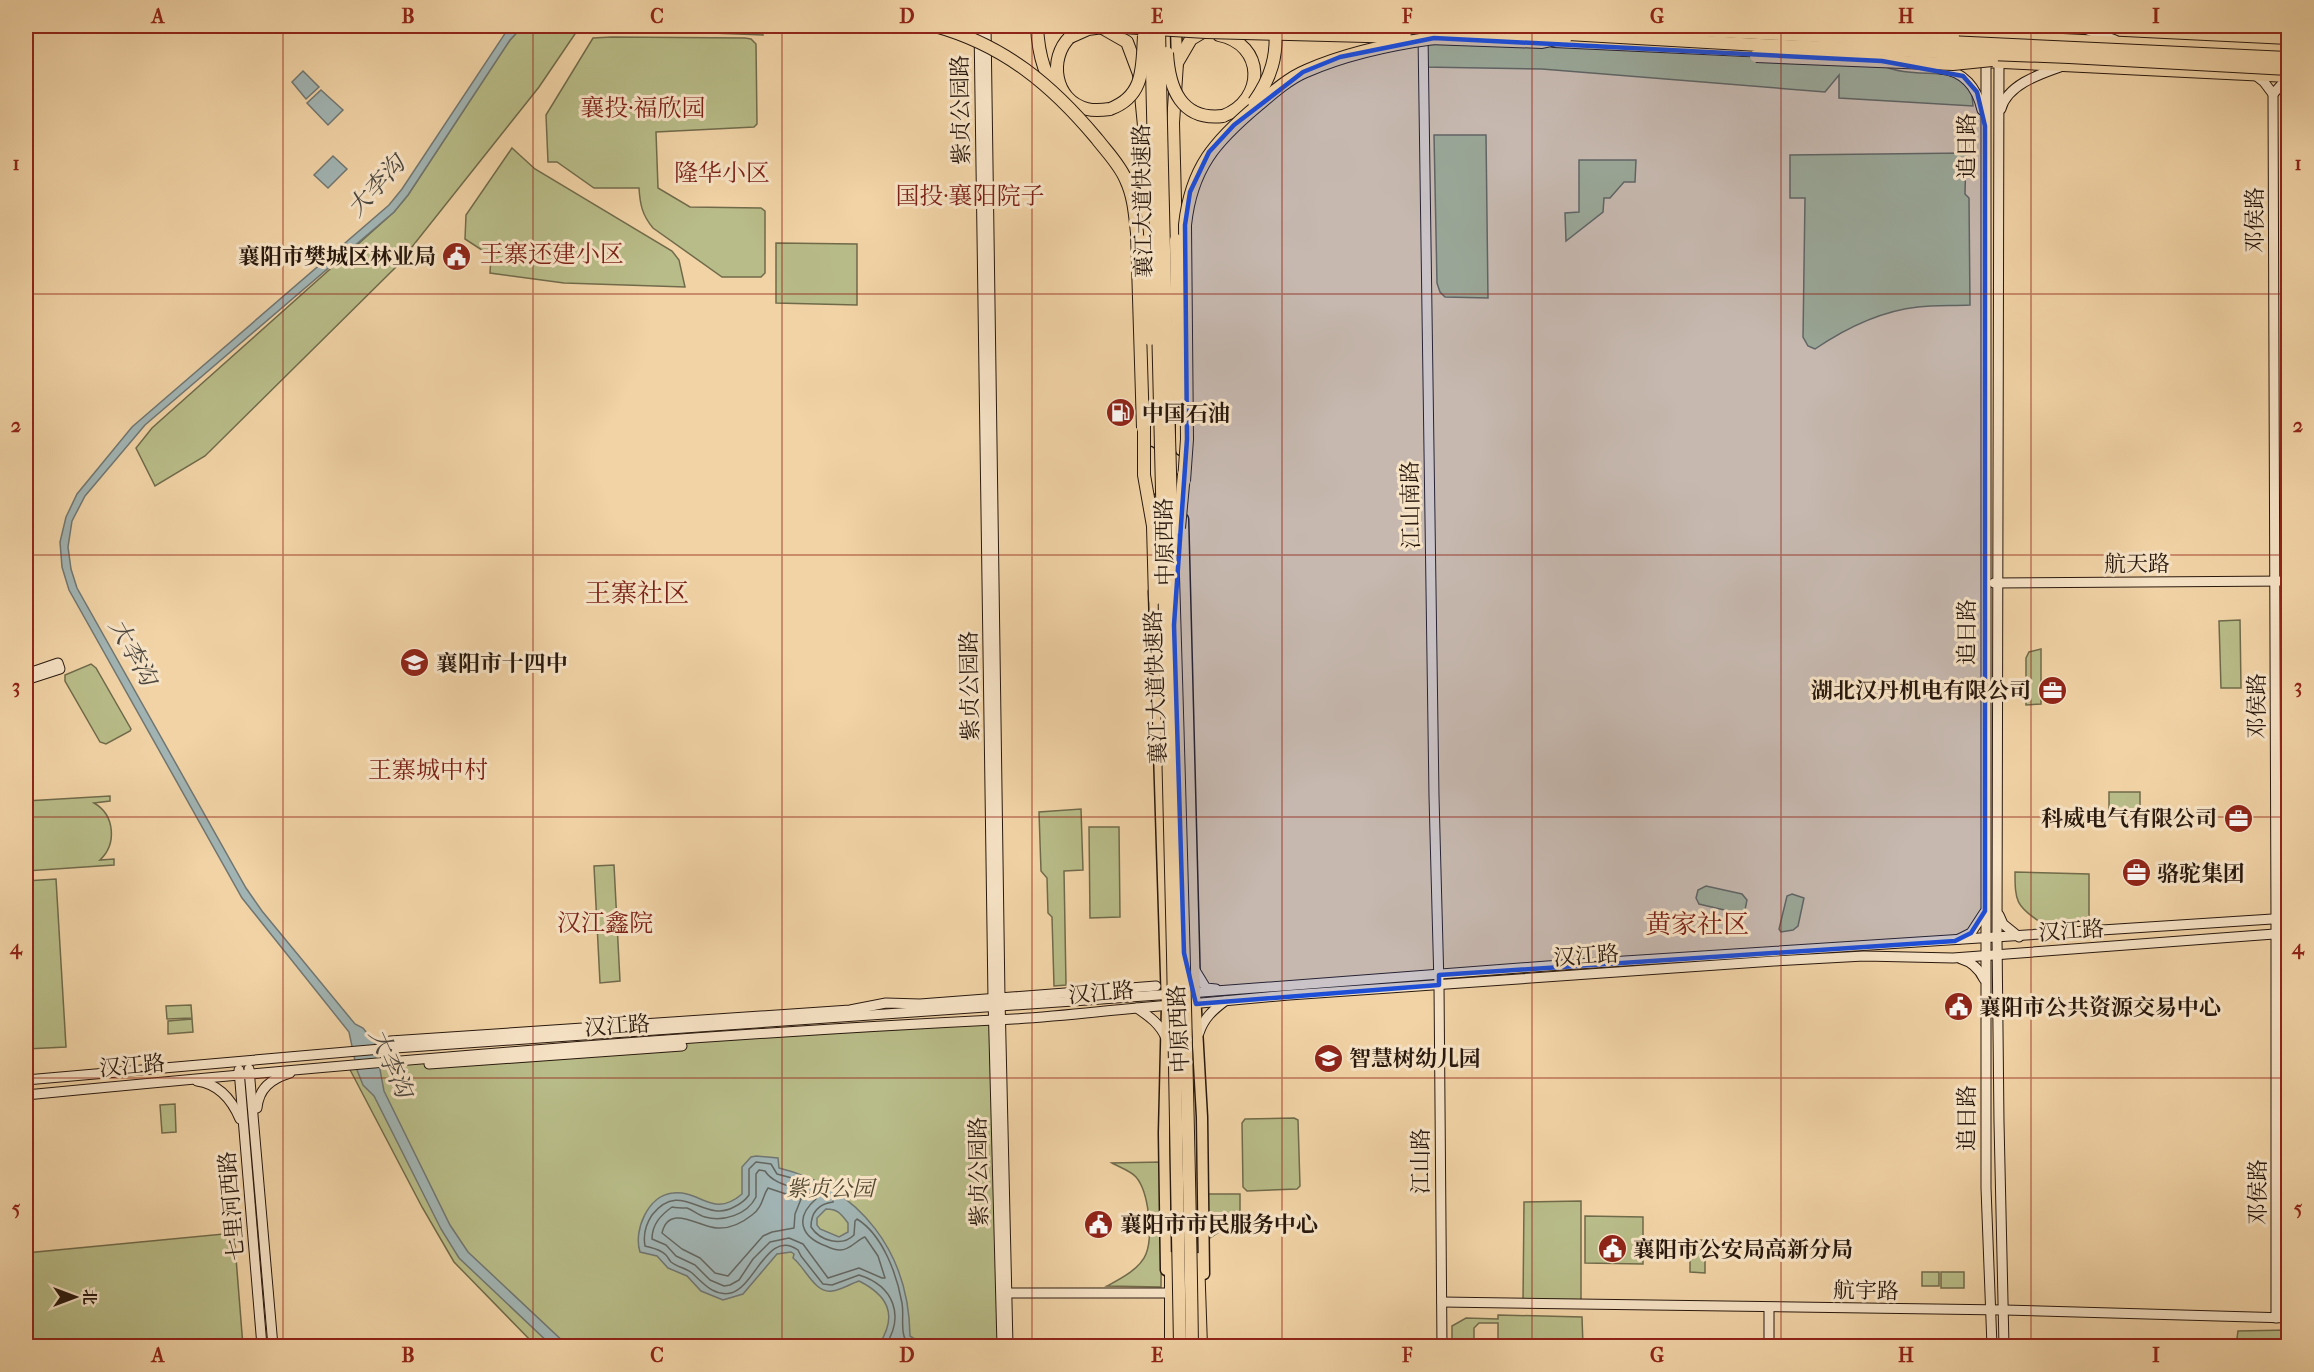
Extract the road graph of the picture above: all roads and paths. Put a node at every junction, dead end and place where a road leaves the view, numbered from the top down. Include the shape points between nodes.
1 (935, 26) edge
2 (979, 26) edge
3 (986, 26) edge
4 (1037, 26) edge
5 (1085, 26) edge
6 (1108, 26) edge
7 (1138, 26) edge
8 (1144, 26) edge
9 (1151, 26) edge
10 (1159, 26) edge
11 (1165, 26) edge
12 (1176, 26) edge
13 (1229, 26) edge
14 (1237, 26) edge
15 (1275, 26) edge
16 (1402, 26) edge
17 (1776, 26) edge
18 (1855, 26) edge
19 (1942, 26) edge
20 (2046, 26) edge
21 (1603, 30) edge
22 (1986, 30) edge
23 (1999, 30) edge
24 (1206, 32) junction
25 (1928, 33) junction
26 (1428, 36) junction
27 (2120, 42) junction
28 (2014, 43) junction
29 (1667, 46) junction
30 (2289, 51) edge
31 (1868, 56) junction
32 (2289, 58) edge
33 (1992, 61) junction
34 (2068, 61) junction
35 (1177, 63) junction
36 (2289, 69) edge
37 (1139, 74) junction
38 (2255, 75) junction
39 (2289, 78) edge
40 (2273, 94) junction
41 (1998, 117) junction
42 (1234, 125) junction
43 (1986, 126) junction
44 (1088, 129) junction
45 (1143, 429) junction
46 (1184, 481) junction
47 (2274, 581) junction
48 (2289, 581) edge
49 (1997, 583) junction
50 (1985, 584) junction
51 (1169, 627) junction
52 (26, 674) edge
53 (26, 681) edge
54 (1985, 911) junction
55 (1997, 911) junction
56 (2289, 918) edge
57 (2276, 919) junction
58 (2289, 933) edge
59 (2276, 934) junction
60 (2019, 937) junction
61 (1997, 938) junction
62 (1985, 939) junction
63 (1955, 941) junction
64 (2019, 953) junction
65 (1179, 954) junction
66 (1998, 954) junction
67 (1985, 955) junction
68 (1953, 958) junction
69 (1165, 970) junction
70 (1195, 970) junction
71 (1998, 978) junction
72 (1439, 980) junction
73 (1985, 981) junction
74 (1156, 986) junction
75 (1166, 994) junction
76 (1137, 996) junction
77 (1225, 996) junction
78 (1195, 998) junction
79 (997, 1003) junction
80 (1167, 1006) junction
81 (1137, 1008) junction
82 (997, 1020) junction
83 (1166, 1039) junction
84 (1198, 1039) junction
85 (243, 1061) junction
86 (304, 1068) junction
87 (245, 1074) junction
88 (26, 1080) edge
89 (183, 1080) junction
90 (26, 1095) edge
91 (244, 1131) junction
92 (255, 1131) junction
93 (1004, 1293) junction
94 (1166, 1293) junction
95 (1442, 1302) junction
96 (1769, 1308) junction
97 (1992, 1311) junction
98 (2004, 1311) junction
99 (2276, 1318) junction
100 (2289, 1318) edge
101 (262, 1347) edge
102 (273, 1347) edge
103 (1002, 1347) edge
104 (1008, 1347) edge
105 (1170, 1347) edge
106 (1180, 1347) edge
107 (1192, 1347) edge
108 (1202, 1347) edge
109 (1442, 1347) edge
110 (1769, 1347) edge
111 (1992, 1347) edge
112 (2004, 1347) edge

1 - 44 highway, bridge via 981,42 1025,68
2 - 79 main road, 紫贞公园路
3 - 79 main road, 紫贞公园路
4 - 44 highway, bridge via 1041,58 1048,75
5 - 37 highway via 1102,27 1127,42
6 - 8 highway, bridge via 1070,37 1057,61 1059,83 1085,109 1110,109 1130,98 1141,76
6 - 24 highway, bridge
7 - 37 main road, 中原西路
9 - 51 highway, 襄江大道快速路, bridge
10 - 51 highway, 襄江大道快速路, bridge
11 - 24 highway, bridge via 1168,66 1181,101 1200,114 1222,116 1249,97 1254,67 1241,44
12 - 35 main road, 中原西路
13 - 14 highway
14 - 26 highway
14 - 35 highway via 1203,30 1191,39
15 - 42 highway, bridge via 1273,66 1265,87
16 - 21 highway, bridge
17 - 25 highway
18 - 28 highway, bridge via 1921,30
19 - 25 main road
20 - 27 main road via 2085,29
21 - 26 highway, bridge via 1542,42
21 - 28 highway, bridge
21 - 34 highway, bridge via 1759,45
22 - 23 highway
22 - 25 highway
22 - 33 main road, 追日路
23 - 27 highway
23 - 33 main road, 追日路
24 - 26 highway, bridge
26 - 29 highway
26 - 42 highway, bridge via 1340,57 1303,72
26 - 72 main road, 江山南路
27 - 30 highway
28 - 32 highway, bridge
29 - 31 highway
29 - 34 highway, bridge via 1756,56 1953,64 2001,59
31 - 33 highway
31 - 43 main road via 1898,67 1949,70 1963,76 1977,92
33 - 34 highway
33 - 41 main road, 追日路
33 - 43 main road, 追日路
34 - 36 highway, bridge
34 - 38 highway
34 - 41 main road via 2020,86 2002,104
35 - 46 highway, bridge via 1173,123
35 - 70 main road, 中原西路 via 1185,369 1180,401
37 - 45 highway, bridge via 1144,126 1150,372
37 - 69 main road, 中原西路 via 1144,379 1149,429
38 - 39 highway
38 - 40 main road
39 - 40 main road
40 - 47 main road, 邓侯路
41 - 49 main road, 追日路
42 - 46 highway, bridge via 1203,162 1186,208 1188,439
43 - 50 main road, 追日路
44 - 45 highway, bridge via 1126,179 1133,202 1138,244
45 - 51 highway, bridge via 1144,475 1153,525 1155,598
46 - 51 highway, bridge via 1179,513 1179,595
47 - 48 main road, 航天路
47 - 49 main road, 航天路
47 - 57 main road, 邓侯路
49 - 50 main road, 航天路
49 - 55 main road, 追日路
50 - 54 main road, 追日路
51 - 65 highway, 襄江大道快速路, bridge
52 - 53 main road via 58,663 60,669
54 - 62 main road, 追日路
54 - 63 main road via 1971,933
55 - 60 main road via 2003,924
55 - 61 main road, 追日路
56 - 57 main road, 汉江路
57 - 59 main road, 邓侯路
57 - 60 main road, 汉江路
58 - 59 main road, 汉江路
59 - 64 main road, 汉江路
59 - 99 main road, 邓侯路
60 - 61 main road, 汉江路
61 - 62 main road, 汉江路
61 - 66 main road, 追日路
62 - 63 main road, 汉江路
62 - 67 main road, 追日路
63 - 72 main road, 汉江路
64 - 66 main road, 汉江路
64 - 71 main road via 2002,966
65 - 105 highway, bridge via 1169,976
65 - 106 highway, 襄江大道快速路, bridge
65 - 107 highway, 襄江大道快速路, bridge
65 - 108 highway, bridge via 1189,976
66 - 67 main road, 汉江路
66 - 71 main road, 追日路
67 - 68 main road, 汉江路
67 - 73 main road, 追日路
68 - 72 main road, 汉江路 via 1864,956
68 - 73 main road via 1976,966
69 - 74 main road
69 - 75 main road, 中原西路
70 - 77 main road via 1206,988
70 - 78 main road, 中原西路
71 - 98 main road, 追日路
72 - 77 main road, 汉江路
72 - 95 main road, 江山路
73 - 97 main road, 追日路 via 1986,1188
74 - 76 main road via 1150,994
74 - 79 main road
75 - 76 main road, 汉江路
75 - 78 main road, 汉江路
75 - 80 main road, 中原西路
76 - 79 main road, 汉江路
77 - 78 main road, 汉江路
77 - 84 main road via 1202,1023
78 - 80 main road, 汉江路
78 - 84 main road, 中原西路
79 - 82 main road, 紫贞公园路
79 - 85 main road, 汉江路 via 384,1046
80 - 81 main road, 汉江路
80 - 83 main road, 中原西路
81 - 82 main road, 汉江路
81 - 83 main road via 1153,1018
82 - 86 main road, 汉江路
82 - 93 main road, 紫贞公园路
83 - 94 main road, 中原西路
84 - 108 main road, 中原西路
85 - 87 main road, 七里河西路
85 - 88 main road, 汉江路
86 - 87 main road, 汉江路
86 - 92 main road via 267,1084 258,1098
87 - 89 main road, 汉江路
87 - 91 main road, 七里河西路
87 - 92 main road, 七里河西路
89 - 90 main road, 汉江路
89 - 91 main road via 206,1082 222,1092 234,1104
91 - 101 main road, 七里河西路
92 - 102 main road, 七里河西路
93 - 94 main road
93 - 103 main road, 紫贞公园路
93 - 104 main road, 紫贞公园路
94 - 105 main road, 中原西路
95 - 96 main road, 航宇路
95 - 109 main road, 江山路
96 - 97 main road, 航宇路
96 - 110 main road
97 - 98 main road, 航宇路
97 - 111 main road, 追日路
98 - 99 main road, 航宇路
98 - 112 main road, 追日路
99 - 100 main road, 航宇路

